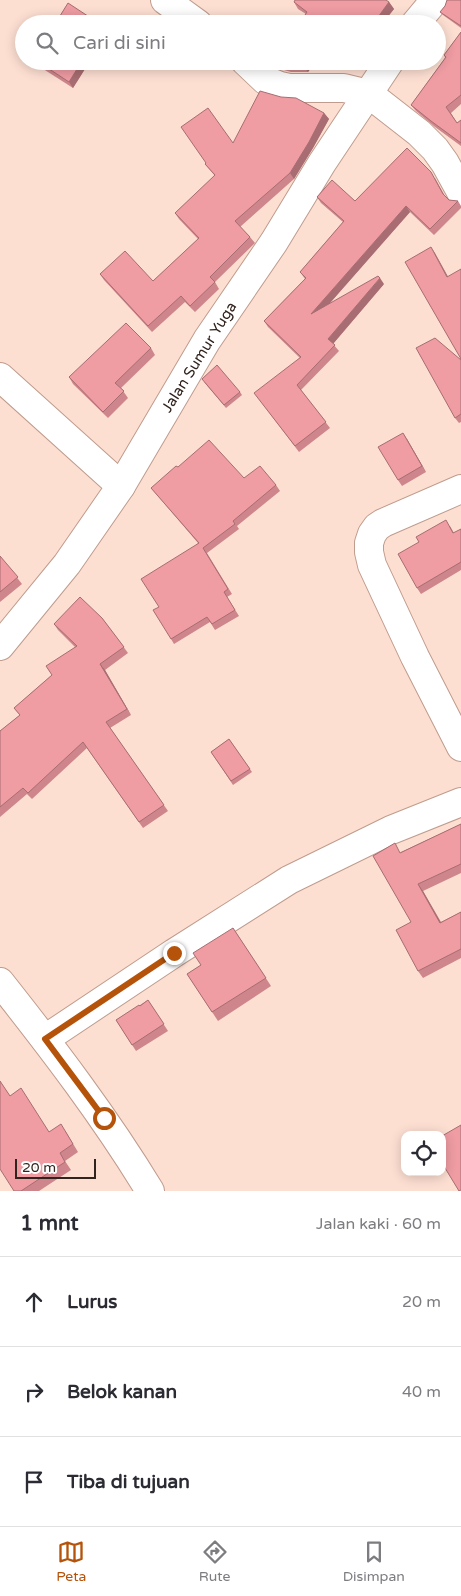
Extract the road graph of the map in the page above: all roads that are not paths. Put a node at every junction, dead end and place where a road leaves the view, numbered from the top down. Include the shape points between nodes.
1 (165, 0) edge
2 (435, 0) edge
3 (186, 15) edge
4 (422, 15) edge
5 (254, 70) edge
6 (384, 70) edge
7 (369, 94) junction
8 (461, 192) edge
9 (0, 377) edge
10 (121, 486) junction
11 (461, 489) edge
12 (0, 646) edge
13 (461, 747) edge
14 (461, 802) edge
15 (0, 982) edge
16 (45, 1039) junction
17 (150, 1191) edge

1 - 3 street
2 - 4 street
5 - 7 street via 265,80 289,88 344,88
6 - 7 street, Jalan Sumur Yuga
7 - 8 street via 435,149
7 - 10 street, Jalan Sumur Yuga via 207,340
9 - 10 street
10 - 12 street, Jalan Sumur Yuga via 67,564
11 - 13 street via 383,523 372,534 369,552 415,657
14 - 16 street via 391,830 289,880
15 - 16 street
16 - 17 street via 104,1118

